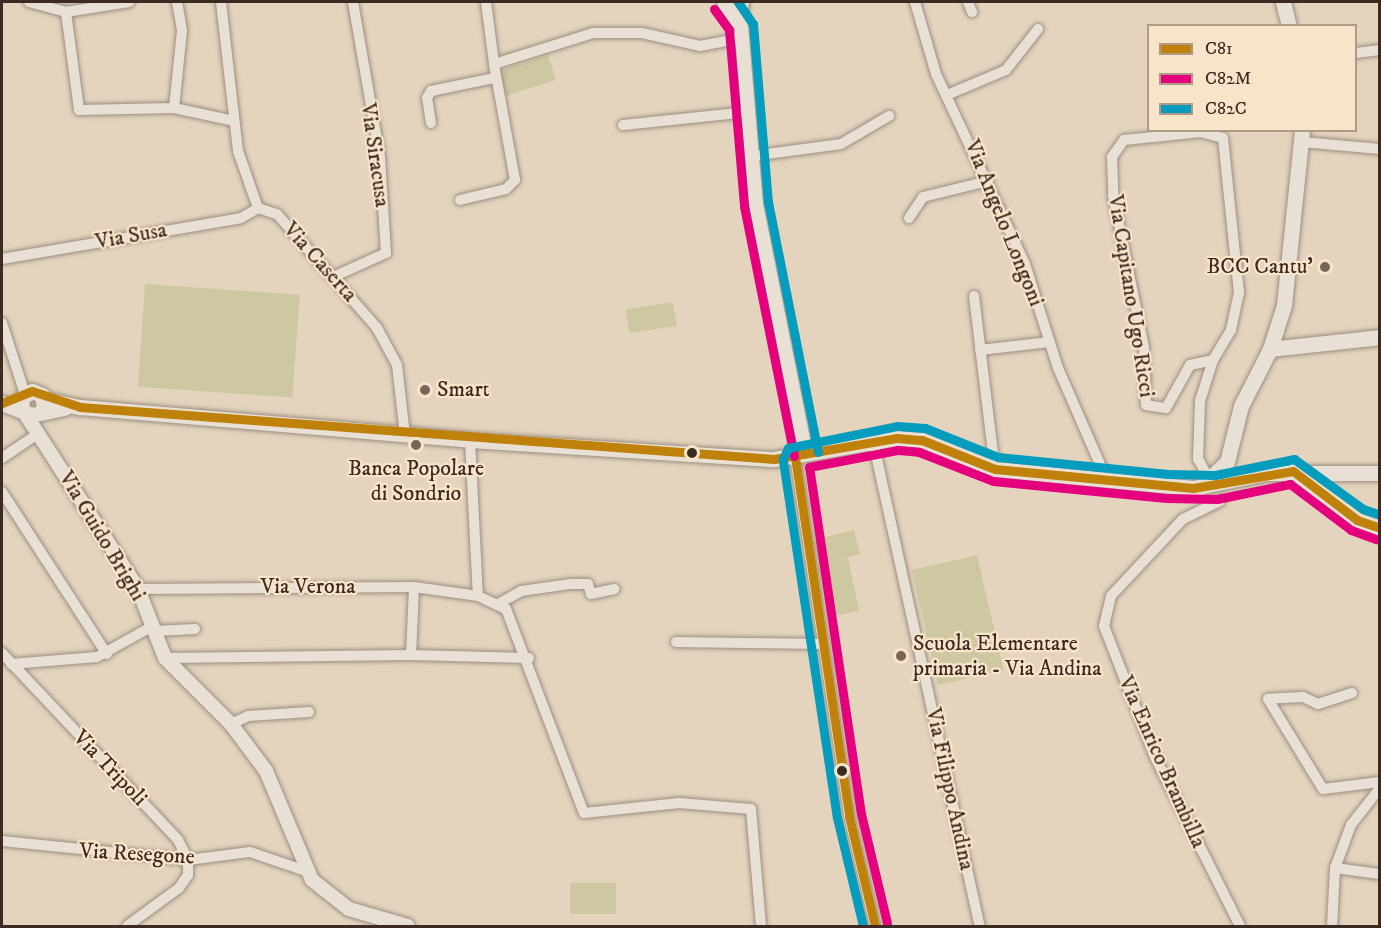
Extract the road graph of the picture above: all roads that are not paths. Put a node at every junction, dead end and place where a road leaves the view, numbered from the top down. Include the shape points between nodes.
1 (29, 2) edge
2 (129, 2) edge
3 (177, 2) edge
4 (221, 2) edge
5 (353, 2) edge
6 (486, 2) edge
7 (724, 2) edge
8 (744, 2) edge
9 (915, 2) edge
10 (1283, 2) edge
11 (66, 12) junction
12 (1288, 24) edge
13 (1038, 29) dead end
14 (742, 32) junction
15 (1380, 50) edge
16 (1357, 52) edge
17 (494, 64) junction
18 (494, 78) junction
19 (947, 95) junction
20 (174, 108) junction
21 (748, 112) junction
22 (889, 116) dead end
23 (234, 121) junction
24 (431, 123) dead end
25 (623, 125) dead end
26 (1302, 136) edge
27 (1380, 149) edge
28 (752, 156) junction
29 (988, 181) junction
30 (460, 200) dead end
31 (258, 208) junction
32 (909, 218) dead end
33 (2, 260) edge
34 (335, 276) junction
35 (974, 296) dead end
36 (2, 323) edge
37 (1380, 337) edge
38 (1050, 342) junction
39 (1270, 349) junction
40 (980, 350) junction
41 (1213, 360) junction
42 (2, 403) edge
43 (31, 404) junction
44 (39, 433) junction
45 (405, 435) junction
46 (470, 440) junction
47 (873, 441) junction
48 (800, 456) junction
49 (2, 458) edge
50 (1227, 462) junction
51 (995, 469) junction
52 (1293, 471) junction
53 (1271, 472) junction
54 (1380, 473) edge
55 (1106, 478) junction
56 (1206, 485) junction
57 (2, 492) edge
58 (1220, 501) dead end
59 (1380, 528) edge
60 (414, 587) junction
61 (138, 589) junction
62 (614, 590) dead end
63 (478, 596) junction
64 (498, 604) junction
65 (154, 628) junction
66 (195, 629) dead end
67 (676, 642) dead end
68 (822, 645) junction
69 (2, 653) edge
70 (107, 654) junction
71 (411, 655) junction
72 (529, 657) junction
73 (165, 658) junction
74 (11, 664) junction
75 (1352, 693) dead end
76 (309, 712) dead end
77 (231, 724) junction
78 (1380, 782) edge
79 (1380, 788) edge
80 (2, 840) edge
81 (188, 860) junction
82 (1335, 867) junction
83 (306, 871) junction
84 (1380, 874) edge
85 (875, 926) edge
86 (127, 927) edge
87 (408, 927) edge
88 (761, 927) edge
89 (980, 927) edge
90 (1240, 927) edge
91 (1332, 927) edge

1 - 11 street
2 - 11 street
3 - 20 street via 182,30
4 - 23 street, Via Caserta
5 - 34 street, Via Siracusa via 380,157 386,253
6 - 17 street
7 - 14 street
8 - 14 street
9 - 19 street, Via Angelo Longoni
10 - 12 main road
11 - 20 street via 79,110
13 - 19 street via 1006,70
14 - 17 street via 700,46 642,33 567,40
14 - 21 street
15 - 16 street
17 - 18 street
18 - 24 street via 431,91 427,98
18 - 30 street via 515,180 506,189
19 - 29 street, Via Angelo Longoni
20 - 23 street
21 - 25 street
21 - 28 street
22 - 28 street via 841,144
23 - 31 street, Via Caserta
26 - 27 street
26 - 39 main road via 1292,263
28 - 48 street via 756,204
29 - 32 street via 923,197
29 - 38 street, Via Angelo Longoni via 1025,264
31 - 33 street, Via Susa via 241,218
31 - 34 street, Via Caserta via 277,214
34 - 45 street, Via Caserta via 377,328 397,365
35 - 40 street
36 - 43 street via 14,369
37 - 39 main road
38 - 40 street
38 - 55 street, Via Angelo Longoni
39 - 50 main road via 1241,405
40 - 51 street
41 - 41 street, Via Capitano Ugo Ricci via 1190,364 1166,408 1146,405 1144,348 1113,195 1112,157 1124,140 1202,132 1223,138 1239,293 1231,330
41 - 56 street, Via Capitano Ugo Ricci via 1197,420 1198,459
42 - 43 main road
43 - 44 street, Via Guido Brighi
43 - 45 main road
44 - 49 street
44 - 61 street, Via Guido Brighi
45 - 46 main road
46 - 48 main road
46 - 63 street
47 - 48 main road
47 - 51 main road via 922,440
47 - 89 street, Via Filippo Andina
48 - 68 street
50 - 53 main road via 1238,475
50 - 56 main road
51 - 55 main road
52 - 53 main road
52 - 54 main road
52 - 59 main road via 1357,520
53 - 56 main road
55 - 56 main road
57 - 70 street
58 - 90 street, Via Enrico Brambilla via 1183,519 1111,596 1104,626 1155,757
60 - 61 street, Via Verona
60 - 63 street, Via Verona
60 - 71 street
61 - 65 street, Via Guido Brighi
62 - 64 street via 591,594 588,584 570,584 520,591
63 - 64 street, Via Verona
64 - 72 street via 506,609
65 - 66 street
65 - 70 street
65 - 73 street, Via Guido Brighi
67 - 68 street
68 - 85 street via 849,816
69 - 74 street, Via Tripoli
70 - 74 street via 69,663
71 - 72 street
71 - 73 street
72 - 88 street via 584,813 679,803 751,809
73 - 77 street, Via Guido Brighi
74 - 81 street, Via Tripoli via 162,823
75 - 78 street via 1318,704 1303,697 1268,699 1323,789
76 - 77 street via 248,716
77 - 83 street, Via Guido Brighi via 266,771
79 - 82 street via 1367,798
80 - 81 street, Via Resegone
81 - 83 street, Via Resegone via 250,852
81 - 86 street via 185,881
82 - 84 street
82 - 91 street
83 - 87 street, Via Guido Brighi via 349,909

